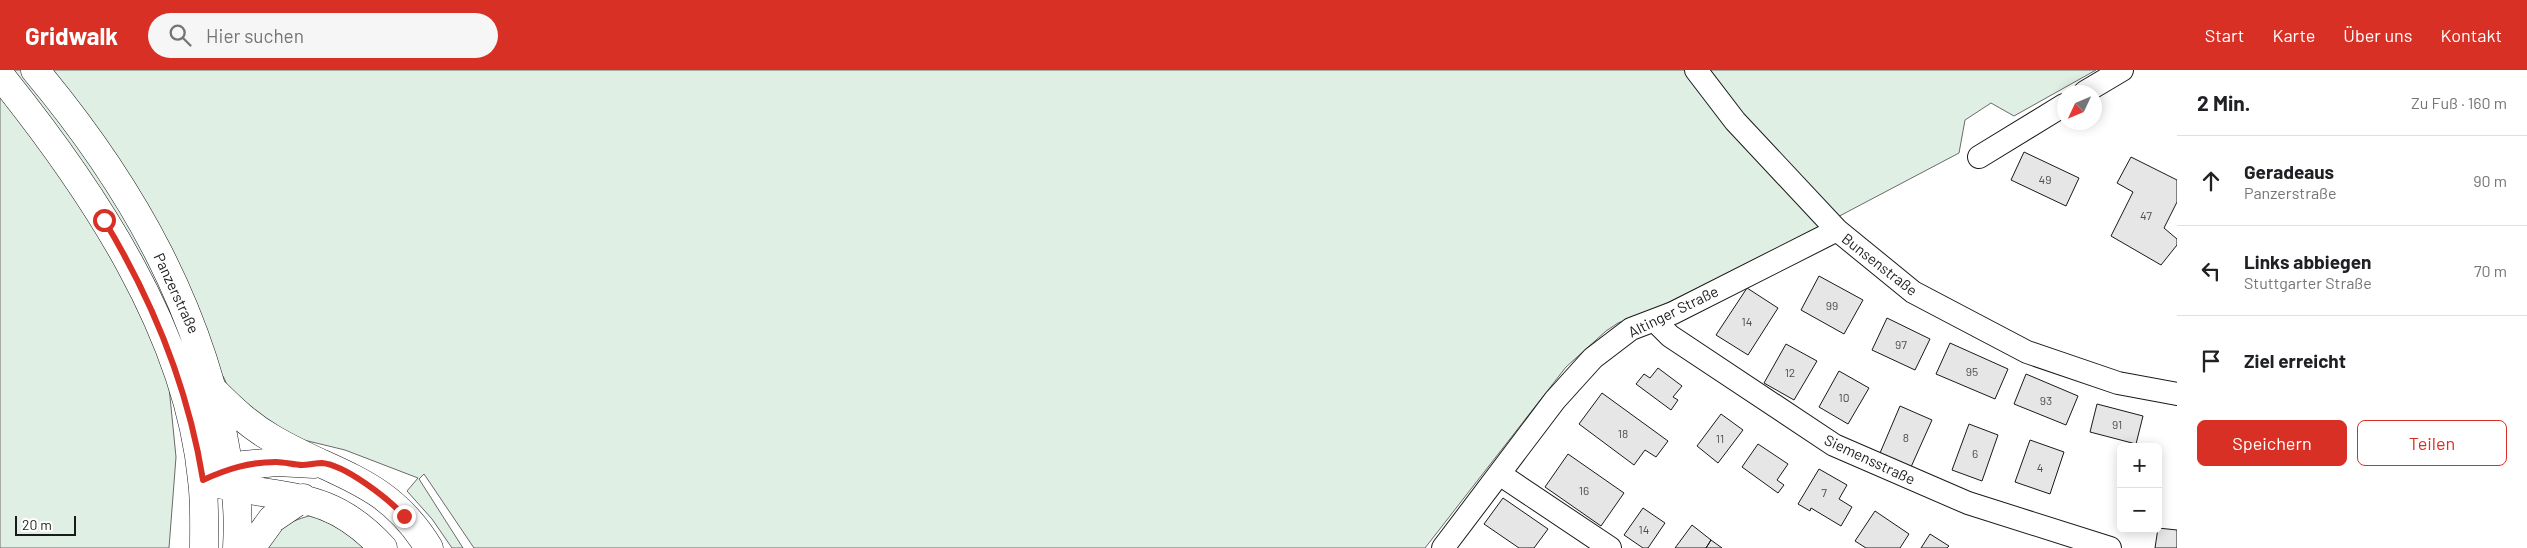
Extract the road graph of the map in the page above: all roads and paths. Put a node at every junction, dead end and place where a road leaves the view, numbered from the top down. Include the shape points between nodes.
1 (35, 70) edge
2 (1696, 70) edge
3 (2122, 70) edge
4 (0, 75) edge
5 (2097, 85) edge
6 (2057, 109) edge
7 (1979, 156) dead end
8 (1837, 230) junction
9 (1655, 321) junction
10 (214, 391) junction
11 (2177, 394) edge
12 (322, 463) junction
13 (1501, 475) junction
14 (232, 478) junction
15 (203, 480) junction
16 (303, 498) junction
17 (204, 548) edge
18 (237, 548) edge
19 (251, 548) edge
20 (383, 548) edge
21 (429, 548) edge
22 (1443, 548) edge
23 (1610, 548) edge
24 (2110, 548) edge

1 - 10 main road, Panzerstraße via 90,140 145,228 171,276 199,341
2 - 8 street, Bunsenstraße via 1735,122
3 - 5 street
4 - 15 main road, Panzerstraße via 61,153 124,253 156,317 179,380
6 - 7 street
8 - 9 street, Altinger Straße
8 - 11 street, Bunsenstraße via 1912,292 2027,352 2118,383
9 - 13 street, Altinger Straße via 1631,329 1593,358 1555,400
9 - 24 street, Siemensstraße via 1670,336 1834,445 1968,503
10 - 12 main road via 258,430
10 - 14 main road, Panzerstraße
12 - 14 main road via 276,462
12 - 21 main road via 363,482 385,498
13 - 22 street, Altinger Straße
13 - 23 street
14 - 15 main road
14 - 16 main road
14 - 18 main road, Panzerstraße
15 - 17 main road, Panzerstraße
16 - 19 main road via 272,519
16 - 20 main road via 337,511

